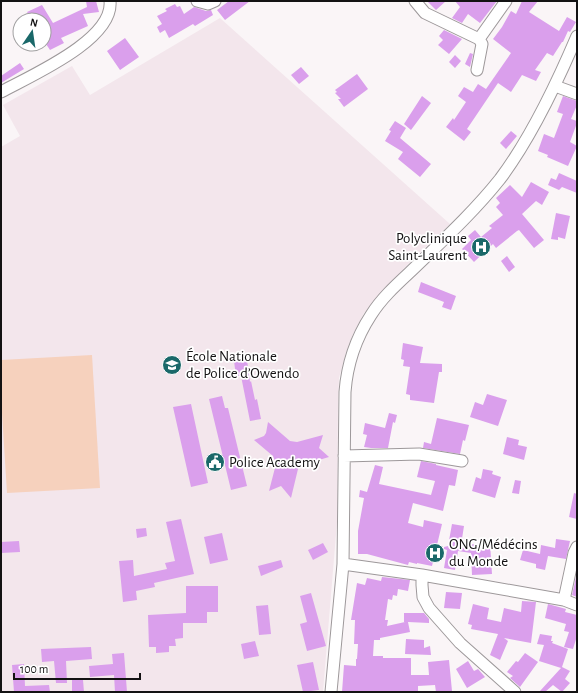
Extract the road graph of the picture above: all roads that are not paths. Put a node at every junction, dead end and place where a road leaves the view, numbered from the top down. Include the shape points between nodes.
1 (110, 1) edge
2 (197, 1) edge
3 (215, 1) edge
4 (415, 1) edge
5 (506, 1) edge
6 (577, 36) edge
7 (479, 39) junction
8 (477, 70) dead end
9 (554, 86) junction
10 (1, 92) edge
11 (577, 94) edge
12 (344, 456) junction
13 (462, 461) dead end
14 (577, 547) edge
15 (343, 564) junction
16 (422, 575) junction
17 (564, 600) junction
18 (577, 605) edge
19 (332, 692) edge
20 (515, 692) edge

1 - 10 street via 110,13 91,38 73,52
2 - 3 street via 208,4
4 - 7 street via 425,13
5 - 7 street
6 - 9 street
7 - 8 street via 482,44
9 - 11 street
9 - 12 street via 500,179 378,304 366,324 353,352 346,380
12 - 13 street via 419,454
12 - 15 street
14 - 17 street
15 - 16 street
15 - 19 street
16 - 17 street
16 - 20 street via 424,597 429,608 460,643
17 - 18 street

